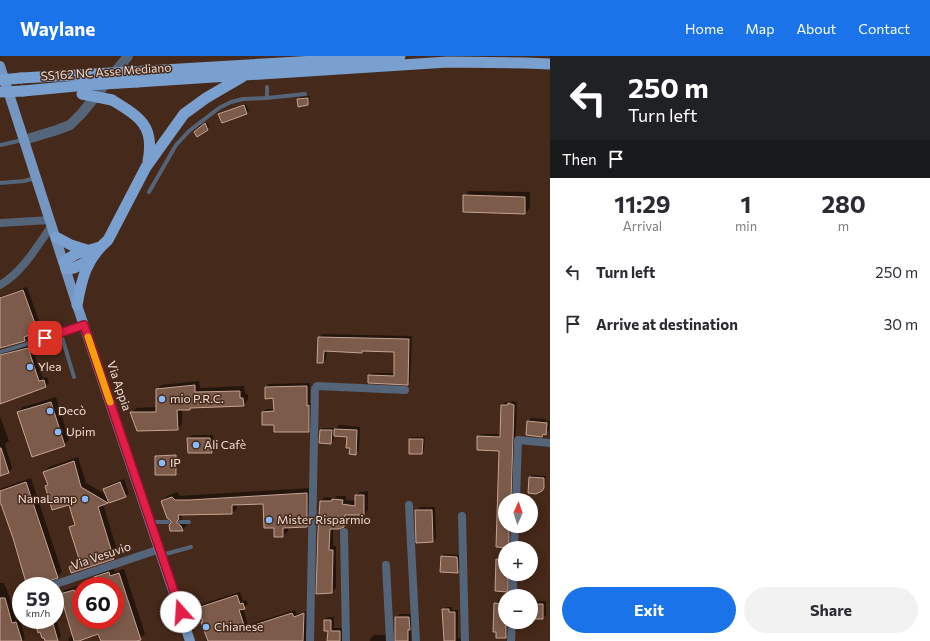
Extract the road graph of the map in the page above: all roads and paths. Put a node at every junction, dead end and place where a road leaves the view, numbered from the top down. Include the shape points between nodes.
1 (128, 56) edge
2 (400, 56) edge
3 (550, 64) edge
4 (0, 66) edge
5 (244, 75) junction
6 (0, 80) edge
7 (267, 87) dead end
8 (84, 90) junction
9 (0, 92) edge
10 (305, 94) dead end
11 (267, 98) junction
12 (24, 140) junction
13 (0, 145) edge
14 (146, 167) junction
15 (36, 178) junction
16 (0, 183) edge
17 (149, 192) dead end
18 (51, 222) junction
19 (0, 223) edge
20 (56, 237) junction
21 (89, 255) junction
22 (65, 265) junction
23 (0, 285) edge
24 (78, 305) junction
25 (84, 325) junction
26 (60, 334) junction
27 (0, 352) edge
28 (74, 376) dead end
29 (406, 390) dead end
30 (550, 443) edge
31 (516, 493) edge
32 (409, 505) dead end
33 (462, 516) dead end
34 (151, 522) junction
35 (168, 522) dead end
36 (180, 522) dead end
37 (189, 522) dead end
38 (344, 532) dead end
39 (190, 547) dead end
40 (161, 552) junction
41 (386, 565) dead end
42 (64, 582) edge
43 (512, 629) edge
44 (190, 641) edge
45 (310, 641) edge
46 (346, 641) edge
47 (390, 641) edge
48 (416, 641) edge
49 (465, 641) edge
50 (511, 641) edge

1 - 12 street via 70,125
2 - 6 highway, SS162 NC Asse Mediano, bridge
3 - 5 highway, SS162 NC Asse Mediano via 448,62
4 - 12 main road, Via Appia
5 - 8 highway, SS162 NC Asse Mediano, bridge via 137,82
5 - 14 highway via 184,114
7 - 11 lane
8 - 9 highway, SS162 NC Asse Mediano, bridge
8 - 14 highway, bridge via 112,100 141,120 146,128 150,147
10 - 11 lane
11 - 17 lane via 232,102 204,118 176,145
12 - 13 lane
12 - 15 main road, Via Appia
14 - 21 highway via 108,240
15 - 16 lane
15 - 18 main road, Via Appia
18 - 19 street
18 - 20 main road, Via Appia
18 - 23 street via 20,269
20 - 21 highway
20 - 22 main road, Via Appia
21 - 22 highway via 74,268
21 - 24 highway
22 - 24 main road, Via Appia
24 - 25 main road, Via Appia
25 - 26 lane
25 - 34 main road, Via Appia
26 - 27 lane
26 - 28 lane
29 - 45 street via 317,386 315,389
30 - 31 street via 518,440
32 - 48 street
33 - 49 street
34 - 35 lane
34 - 40 main road, Via Appia
36 - 37 lane
38 - 46 street
39 - 40 lane
40 - 42 street, Via Vesuvio
40 - 44 main road, Via Appia
41 - 47 street
43 - 50 street

